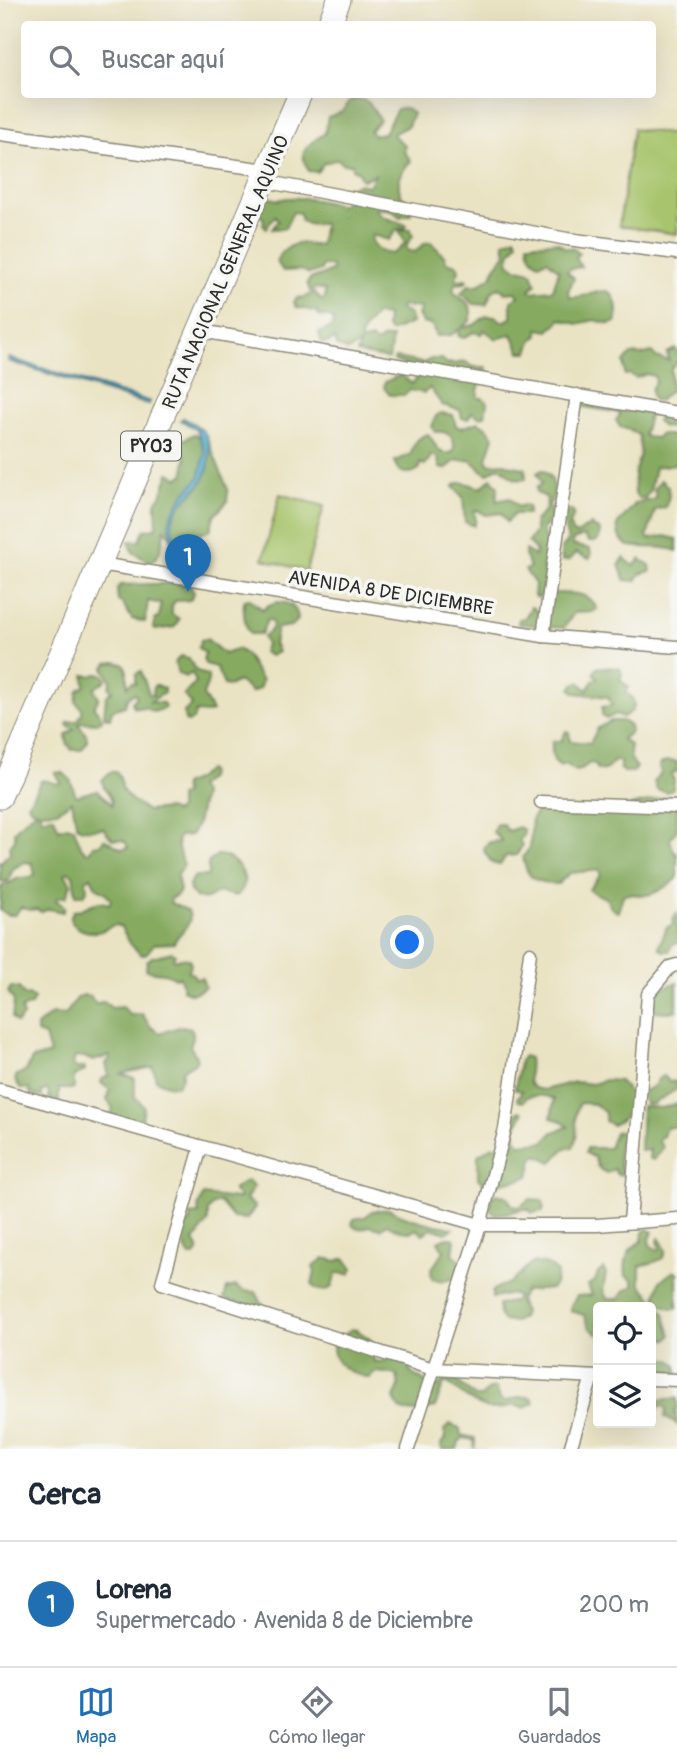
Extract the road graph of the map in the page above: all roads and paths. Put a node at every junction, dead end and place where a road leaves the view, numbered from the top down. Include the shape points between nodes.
1 (339, 0) edge
2 (330, 21) edge
3 (298, 98) edge
4 (0, 134) edge
5 (266, 176) junction
6 (677, 253) edge
7 (201, 331) junction
8 (577, 395) junction
9 (677, 412) edge
10 (100, 564) junction
11 (542, 636) junction
12 (677, 647) edge
13 (7, 762) edge
14 (0, 797) edge
15 (541, 802) dead end
16 (677, 807) edge
17 (530, 953) dead end
18 (677, 965) edge
19 (0, 1090) edge
20 (201, 1147) junction
21 (677, 1219) edge
22 (630, 1222) junction
23 (480, 1225) junction
24 (433, 1369) junction
25 (593, 1377) edge
26 (656, 1379) edge
27 (677, 1380) edge
28 (593, 1383) edge
29 (408, 1449) edge
30 (570, 1449) edge

1 - 2 highway
3 - 5 highway, RUTA NACIONAL GENERAL AQUINO / PY03
4 - 5 street
5 - 6 street via 567,239
5 - 7 highway, RUTA NACIONAL GENERAL AQUINO / PY03
7 - 8 street
7 - 10 highway, RUTA NACIONAL GENERAL AQUINO / PY03
8 - 9 street
8 - 11 street
10 - 11 street, AVENIDA 8 DE DICIEMBRE
10 - 13 highway, RUTA NACIONAL GENERAL AQUINO / PY03
11 - 12 street, AVENIDA 8 DE DICIEMBRE
13 - 14 highway, RUTA NACIONAL GENERAL AQUINO / PY03
15 - 16 street
17 - 23 street via 505,1129
18 - 22 street via 670,967 648,994
19 - 20 street
20 - 23 street
20 - 24 street via 162,1283
21 - 22 street
22 - 23 street
23 - 24 street
24 - 25 street
24 - 29 street
26 - 27 street
28 - 30 street

